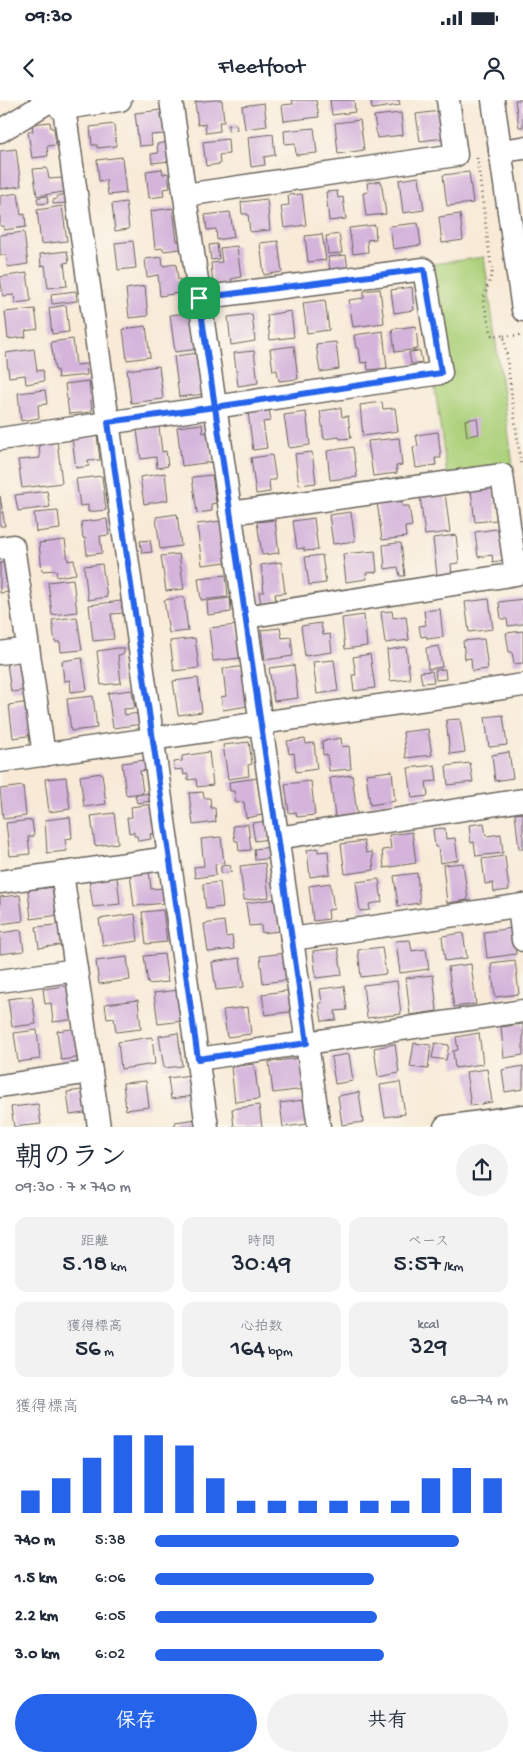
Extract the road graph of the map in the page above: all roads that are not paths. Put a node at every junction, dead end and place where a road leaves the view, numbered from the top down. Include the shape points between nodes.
1 (120, 100) edge
2 (171, 100) edge
3 (448, 100) edge
4 (493, 100) edge
5 (57, 103) edge
6 (0, 131) edge
7 (523, 148) edge
8 (500, 151) junction
9 (184, 195) junction
10 (519, 255) edge
11 (199, 298) junction
12 (523, 310) edge
13 (215, 407) junction
14 (108, 422) junction
15 (0, 439) edge
16 (230, 513) junction
17 (0, 548) edge
18 (245, 617) junction
19 (28, 649) junction
20 (0, 653) edge
21 (523, 685) edge
22 (261, 723) junction
23 (152, 739) junction
24 (44, 755) junction
25 (0, 761) edge
26 (523, 800) edge
27 (277, 838) junction
28 (169, 858) junction
29 (62, 873) junction
30 (0, 882) edge
31 (521, 905) edge
32 (292, 939) junction
33 (523, 940) edge
34 (76, 970) junction
35 (0, 981) edge
36 (523, 1011) edge
37 (307, 1043) junction
38 (198, 1059) junction
39 (91, 1072) junction
40 (0, 1086) edge
41 (523, 1116) edge
42 (99, 1127) edge
43 (207, 1127) edge
44 (319, 1127) edge
45 (445, 1127) edge

1 - 5 street
2 - 9 street
3 - 9 street via 456,155
4 - 8 street
5 - 6 street
5 - 14 street
7 - 8 street
8 - 10 street
9 - 11 street
10 - 12 street
11 - 13 street
11 - 13 street via 424,269 441,373
13 - 14 street
13 - 16 street
14 - 15 street
14 - 23 street
16 - 18 street
16 - 18 street via 502,475 515,565 516,574
17 - 19 street via 13,546
18 - 22 street
19 - 20 street
19 - 24 street
21 - 22 street
22 - 23 street
22 - 27 street
23 - 24 street
23 - 28 street
24 - 25 street
26 - 27 street
27 - 32 street
28 - 29 street
28 - 38 street
29 - 30 street
29 - 34 street
31 - 32 street
31 - 33 street
32 - 37 street
34 - 35 street
34 - 39 street
36 - 37 street
37 - 38 street
37 - 44 street
38 - 43 street
39 - 40 street
39 - 42 street
41 - 45 street

